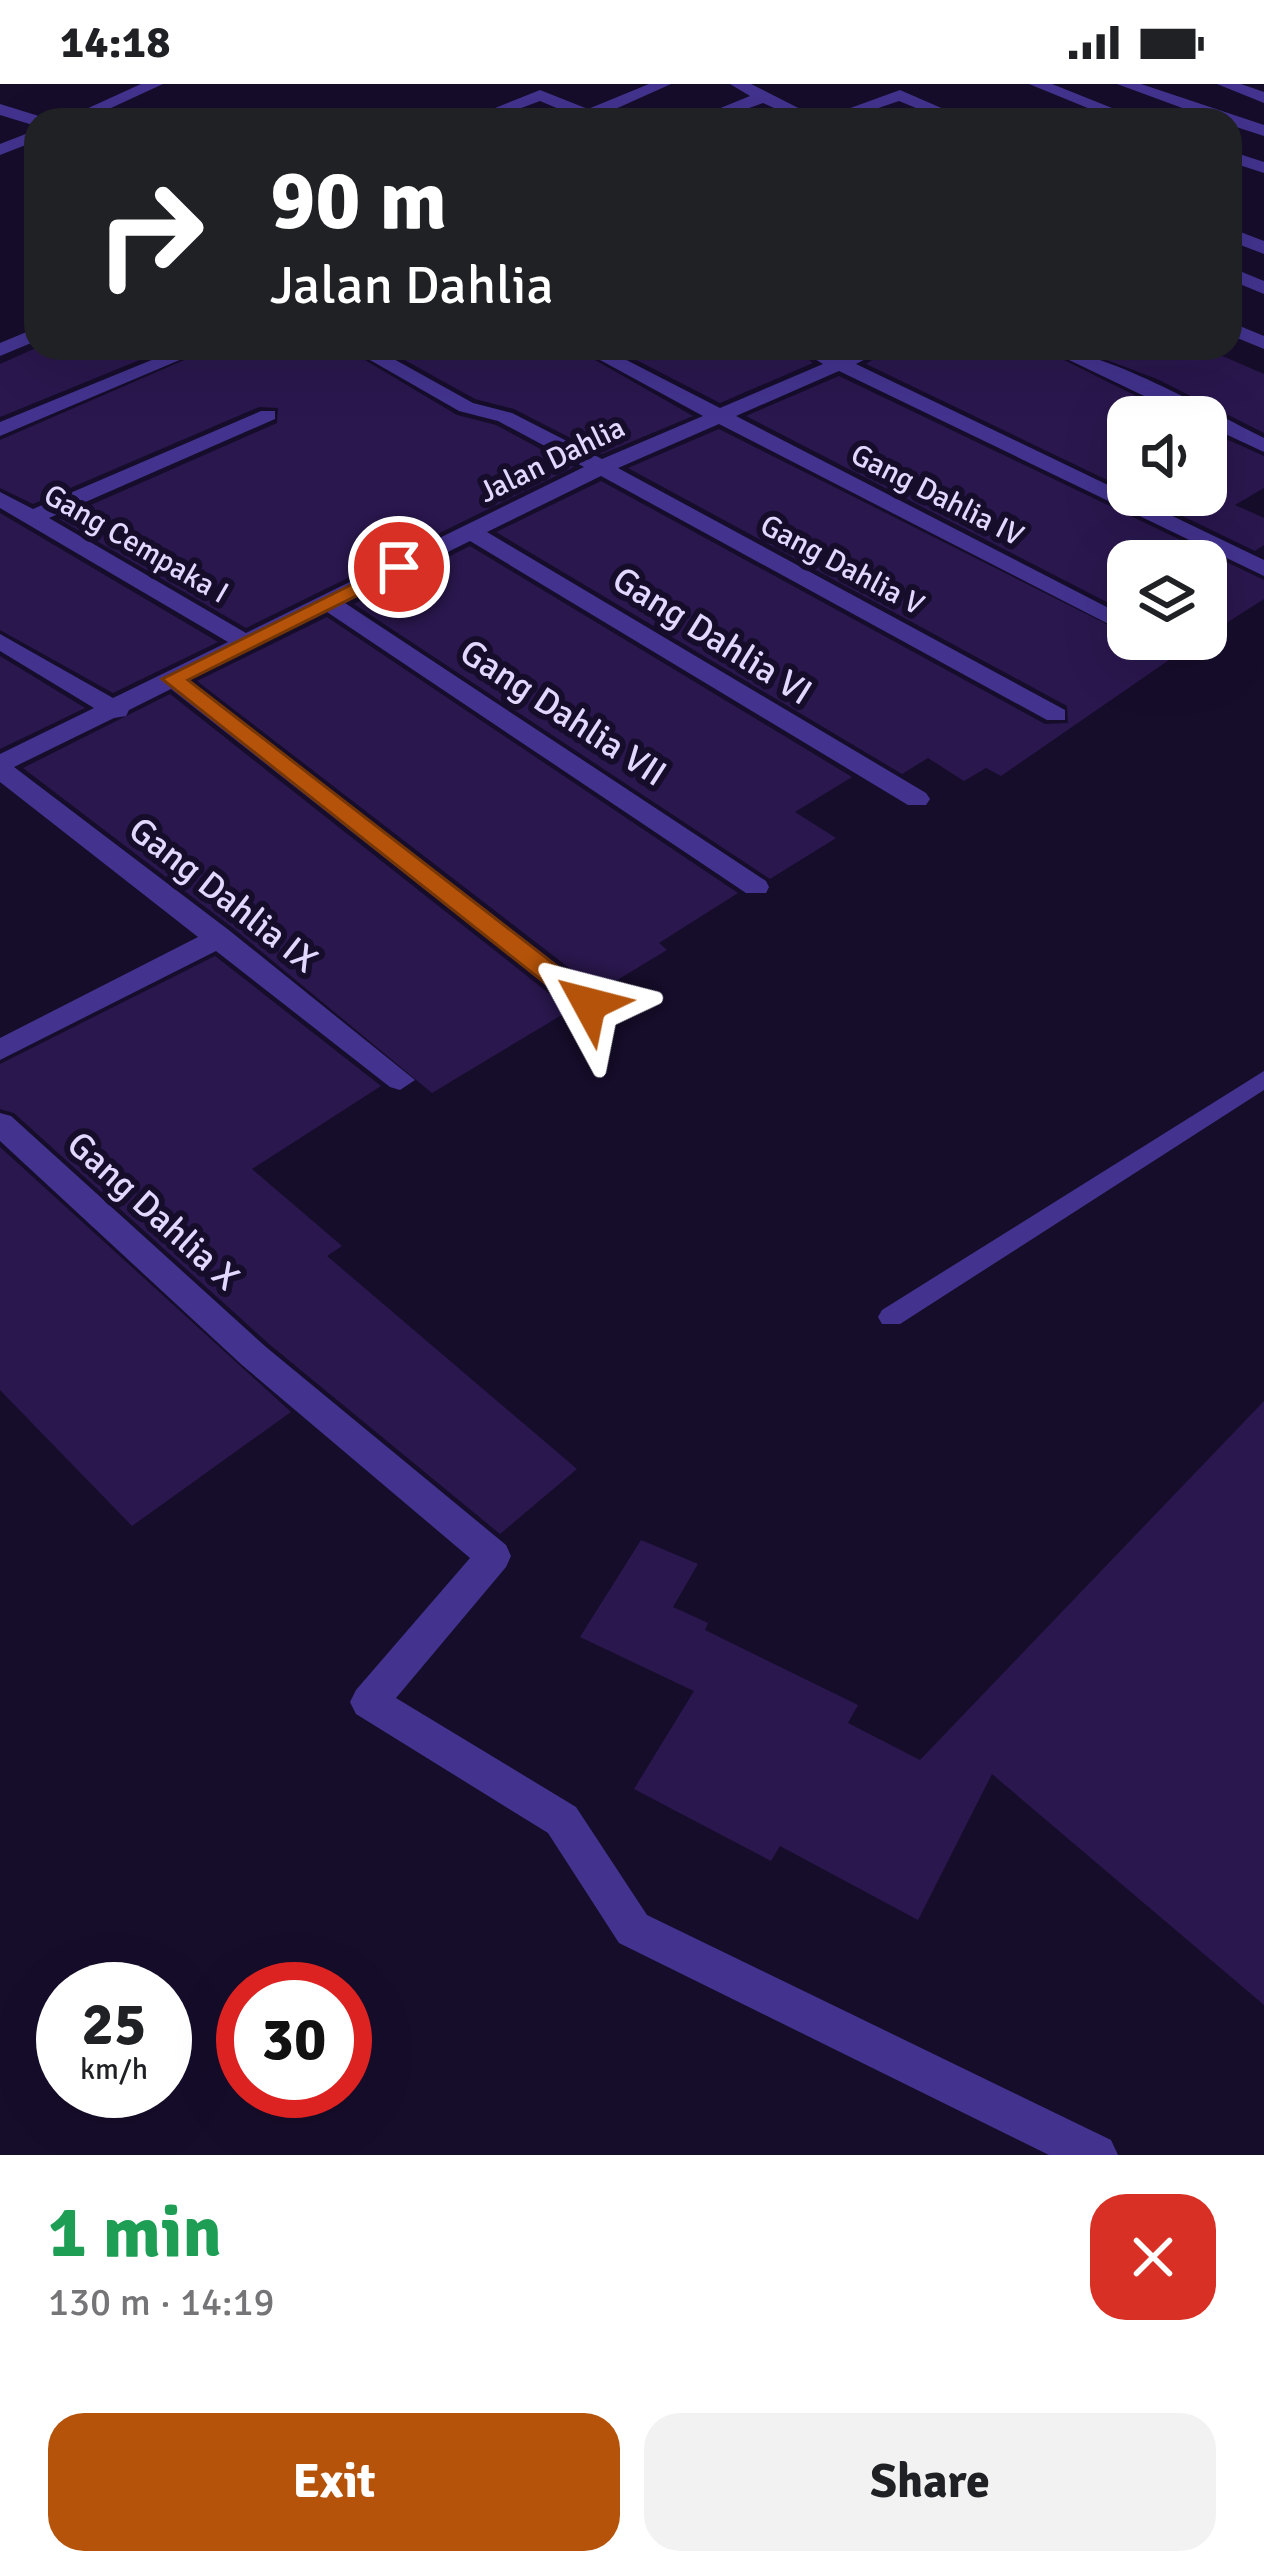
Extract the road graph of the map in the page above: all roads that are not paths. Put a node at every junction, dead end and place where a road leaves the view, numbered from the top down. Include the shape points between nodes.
1 (155, 84) edge
2 (663, 84) edge
3 (738, 84) edge
4 (1037, 84) edge
5 (1125, 84) edge
6 (1225, 84) edge
7 (763, 97) junction
8 (1264, 98) edge
9 (99, 108) edge
10 (504, 108) edge
11 (573, 108) edge
12 (613, 108) edge
13 (733, 108) edge
14 (787, 108) edge
15 (863, 108) edge
16 (931, 108) edge
17 (1100, 108) edge
18 (1196, 108) edge
19 (168, 360) edge
20 (381, 360) edge
21 (611, 360) edge
22 (833, 360) edge
23 (846, 360) edge
24 (1080, 360) edge
25 (839, 363) junction
26 (1160, 396) edge
27 (268, 415) dead end
28 (718, 416) junction
29 (1227, 428) edge
30 (0, 430) edge
31 (1264, 446) edge
32 (600, 468) junction
33 (0, 499) edge
34 (31, 518) junction
35 (472, 532) junction
36 (1264, 568) edge
37 (328, 602) junction
38 (1107, 616) edge
39 (0, 640) edge
40 (242, 641) junction
41 (173, 679) junction
42 (117, 711) junction
43 (1056, 715) dead end
44 (0, 765) edge
45 (917, 799) dead end
46 (756, 887) dead end
47 (220, 937) junction
48 (589, 1004) dead end
49 (0, 1050) edge
50 (1264, 1079) edge
51 (400, 1080) dead end
52 (0, 1124) edge
53 (891, 1317) dead end
54 (1096, 2155) edge

1 - 9 street
2 - 12 street
3 - 7 street
4 - 17 street
5 - 18 street
6 - 8 street
7 - 13 street
7 - 14 street
10 - 11 street via 540,94
15 - 16 street via 900,95
19 - 30 street
20 - 32 street, Gang Dahlia V
21 - 28 street, Gang Dahlia IV
22 - 25 street
23 - 25 street, Jalan Dahlia
24 - 26 street
25 - 28 street, Jalan Dahlia
25 - 36 street
27 - 34 street
28 - 32 street, Jalan Dahlia
28 - 38 street, Gang Dahlia IV
29 - 31 street
32 - 35 street, Jalan Dahlia
32 - 43 street, Gang Dahlia V
33 - 34 street, Gang Cempaka I
34 - 40 street, Gang Cempaka I
35 - 37 street, Jalan Dahlia
35 - 45 street, Gang Dahlia VI
37 - 40 street, Jalan Dahlia
37 - 46 street, Gang Dahlia VII
39 - 42 street
40 - 41 street, Jalan Dahlia
41 - 42 street, Jalan Dahlia
41 - 48 street
42 - 44 street, Jalan Dahlia
44 - 47 street, Gang Dahlia IX
47 - 49 street
47 - 51 street, Gang Dahlia IX
50 - 53 lane
52 - 54 street, Gang Dahlia X via 254,1356 493,1556 370,1702 562,1820 633,1929

